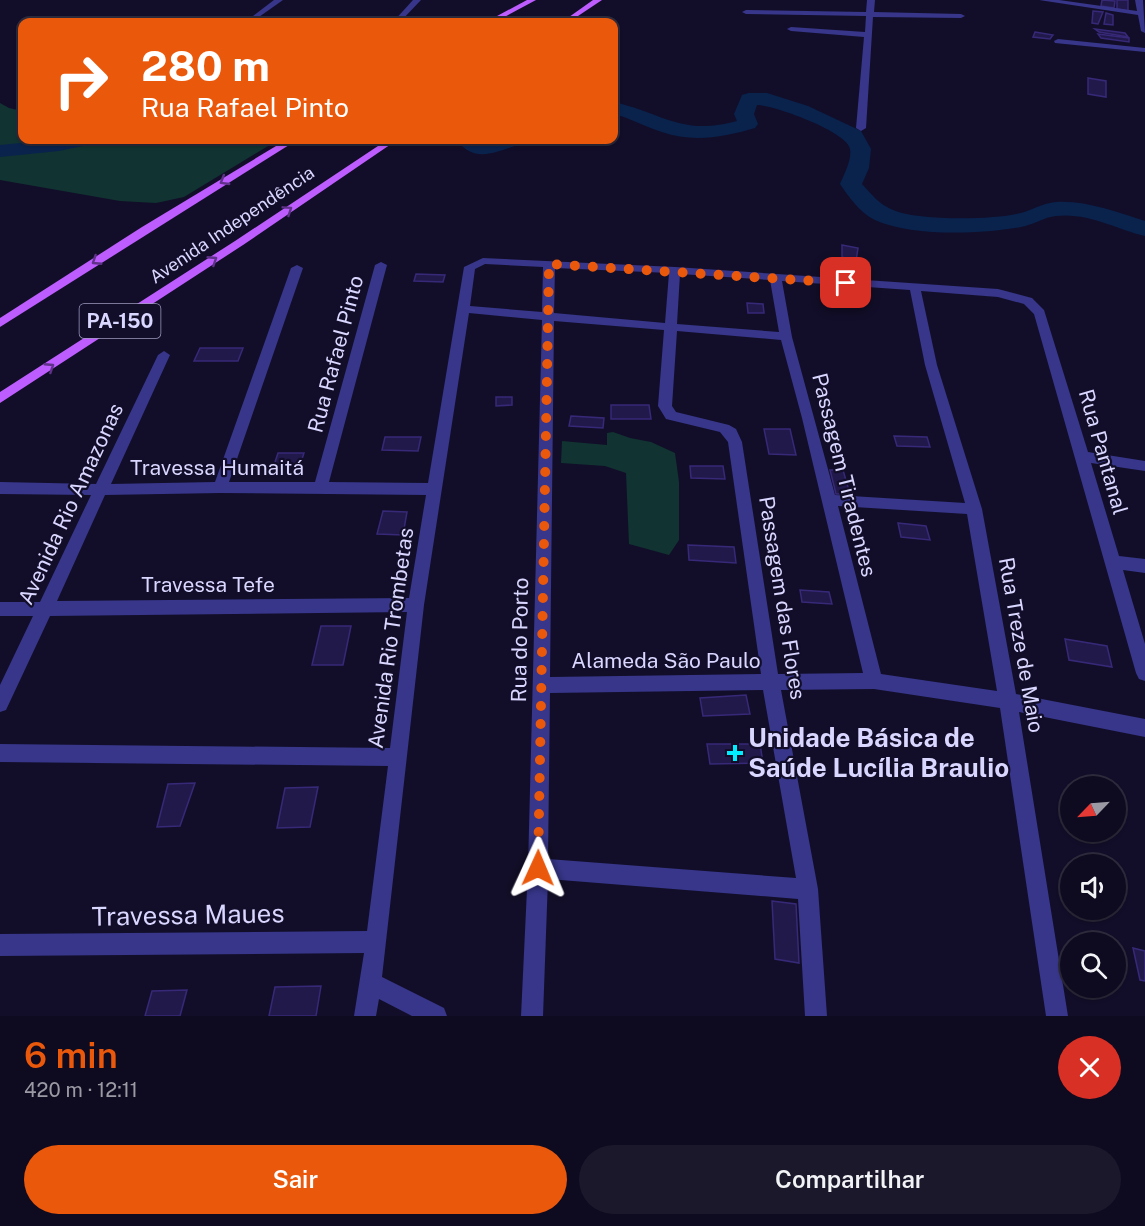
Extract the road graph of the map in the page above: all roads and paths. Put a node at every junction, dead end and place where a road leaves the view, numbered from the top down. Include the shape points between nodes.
1 (279, 0) edge
2 (417, 0) edge
3 (532, 0) edge
4 (598, 0) edge
5 (871, 0) edge
6 (1044, 0) edge
7 (1139, 0) edge
8 (746, 12) dead end
9 (869, 14) junction
10 (1144, 14) edge
11 (961, 16) dead end
12 (254, 18) edge
13 (400, 18) edge
14 (498, 18) edge
15 (571, 18) edge
16 (791, 29) dead end
17 (1145, 30) edge
18 (868, 35) junction
19 (1058, 41) dead end
20 (1145, 50) edge
21 (861, 128) dead end
22 (285, 144) edge
23 (386, 144) edge
24 (549, 264) junction
25 (381, 265) dead end
26 (297, 268) dead end
27 (675, 270) junction
28 (776, 279) junction
29 (915, 288) junction
30 (464, 309) junction
31 (548, 315) junction
32 (0, 323) edge
33 (672, 326) junction
34 (786, 337) junction
35 (164, 355) dead end
36 (0, 398) edge
37 (1083, 457) junction
38 (1145, 466) edge
39 (220, 487) junction
40 (0, 488) edge
41 (320, 489) junction
42 (434, 489) junction
43 (100, 490) junction
44 (828, 500) junction
45 (974, 509) junction
46 (1113, 562) junction
47 (1145, 566) edge
48 (416, 605) junction
49 (45, 608) junction
50 (0, 609) edge
51 (1145, 673) edge
52 (874, 681) junction
53 (771, 683) junction
54 (542, 685) junction
55 (1008, 701) junction
56 (0, 704) edge
57 (1145, 728) edge
58 (0, 753) edge
59 (398, 757) junction
60 (538, 868) junction
61 (808, 889) junction
62 (376, 942) junction
63 (0, 945) edge
64 (370, 983) junction
65 (365, 1016) edge
66 (436, 1016) edge
67 (532, 1016) edge
68 (816, 1016) edge
69 (1058, 1016) edge

1 - 12 street
2 - 13 street
3 - 14 main road
4 - 15 main road
5 - 9 street
6 - 10 street
7 - 10 street
8 - 9 street
9 - 11 street
9 - 18 street
10 - 17 street
16 - 18 street
18 - 21 street
19 - 20 street
22 -> 32 main road, Avenida Independência / PA-150
36 -> 23 main road, Avenida Independência / PA-150
24 - 27 street
24 - 30 street, Avenida Rio Trombetas via 483,261 470,267
24 - 31 street, Rua do Porto
25 - 41 street, Rua Rafael Pinto
26 - 39 street
27 - 28 street
27 - 33 street, Passagem das Flores
28 - 29 street
28 - 34 street, Passagem Tiradentes
29 - 37 street, Rua Pantanal via 1010,294 1028,301 1040,313
29 - 45 street, Rua Treze de Maio via 931,365
30 - 31 street
30 - 42 street, Avenida Rio Trombetas
31 - 33 street
31 - 54 street, Rua do Porto
33 - 34 street
33 - 53 street, Passagem das Flores via 665,389 668,413 678,419 724,428 735,442
34 - 44 street, Passagem Tiradentes
35 - 43 street, Avenida Rio Amazonas
37 - 38 street
37 - 46 street, Rua Pantanal
39 - 41 street, Travessa Humaitá
39 - 43 street, Travessa Humaitá
40 - 43 street, Travessa Humaitá
41 - 42 street, Travessa Humaitá
42 - 48 street, Avenida Rio Trombetas
43 - 49 street, Avenida Rio Amazonas
44 - 45 street
44 - 52 street, Passagem Tiradentes
45 - 55 street, Rua Treze de Maio
46 - 47 street
46 - 51 street, Rua Pantanal
48 - 49 street, Travessa Tefe
48 - 59 street, Avenida Rio Trombetas
49 - 50 street, Travessa Tefe
49 - 56 street, Avenida Rio Amazonas
52 - 53 street, Alameda São Paulo
52 - 55 street, Alameda São Paulo
53 - 54 street, Alameda São Paulo
53 - 61 street, Passagem das Flores
54 - 60 street, Rua do Porto
55 - 57 street, Alameda São Paulo
55 - 69 street, Rua Treze de Maio
58 - 59 street
59 - 62 street, Avenida Rio Trombetas
60 - 61 street
60 - 67 street, Rua do Porto
61 - 68 street, Passagem das Flores
62 - 63 street, Travessa Maues
62 - 64 street, Avenida Rio Trombetas
64 - 65 street, Avenida Rio Trombetas
64 - 66 street

